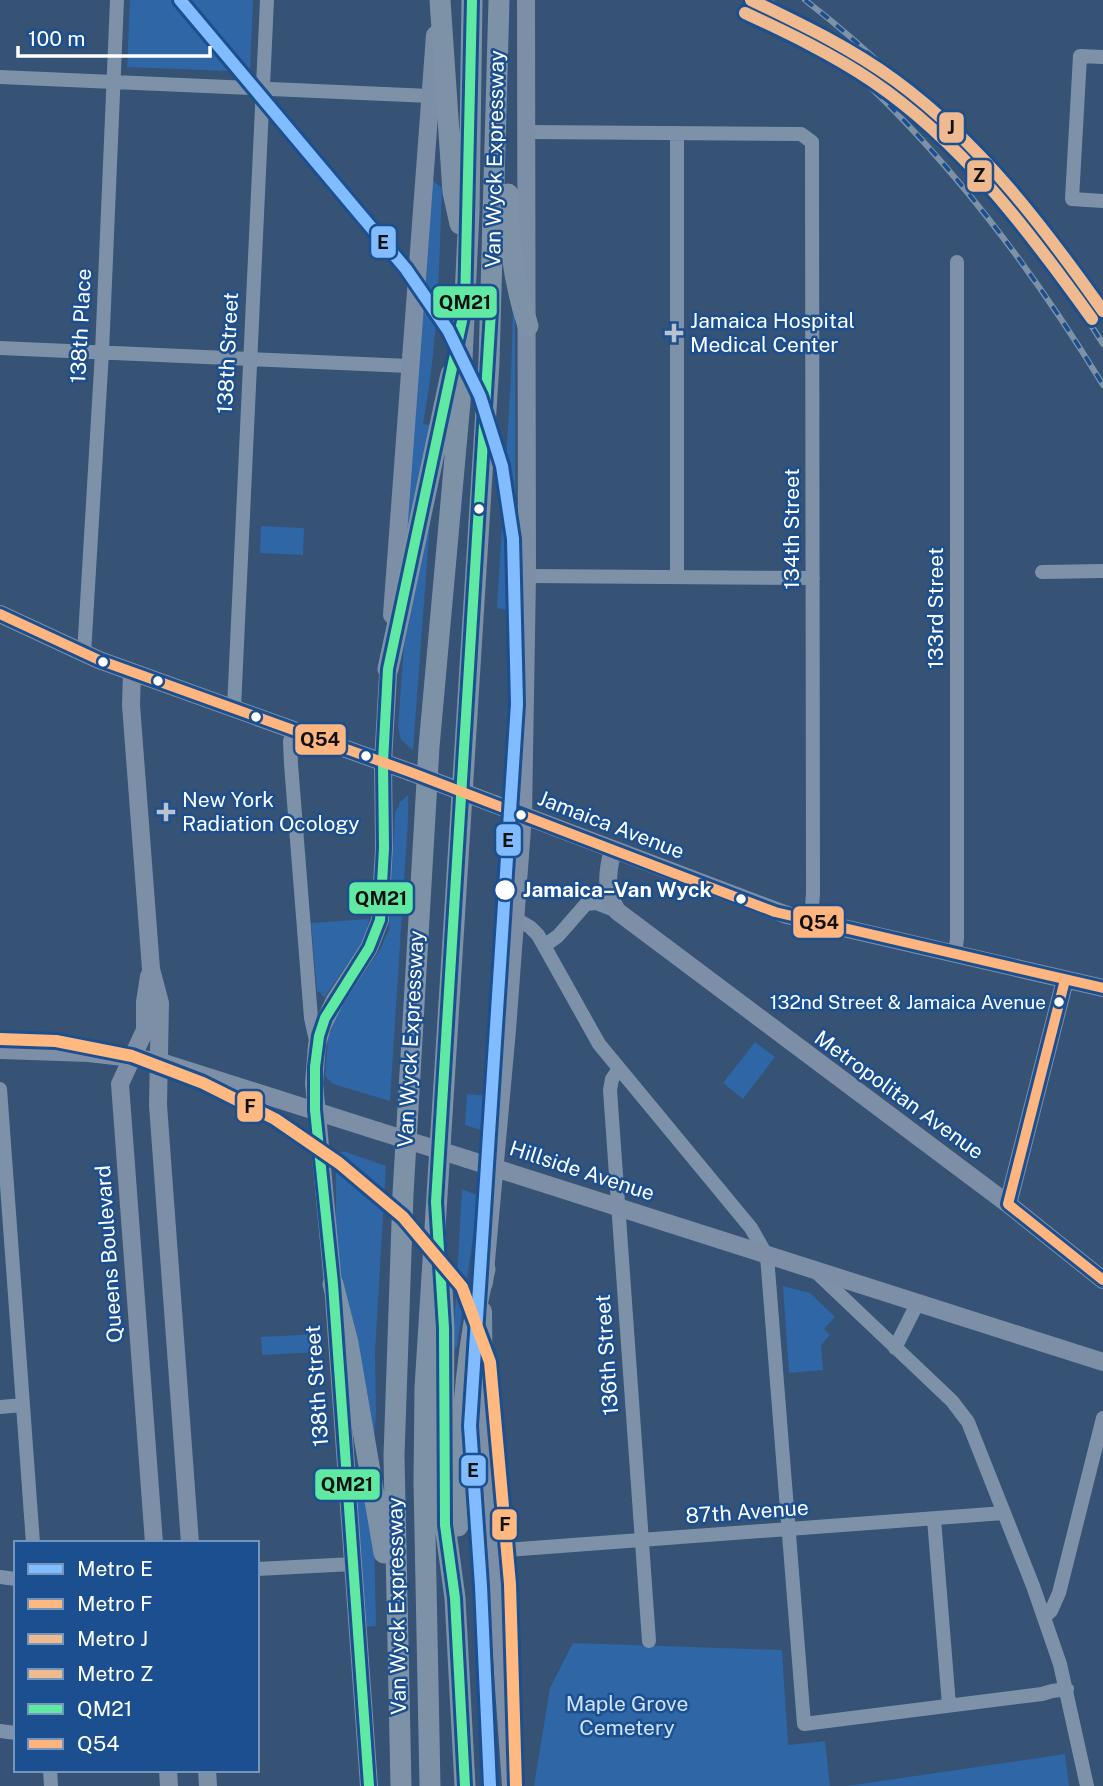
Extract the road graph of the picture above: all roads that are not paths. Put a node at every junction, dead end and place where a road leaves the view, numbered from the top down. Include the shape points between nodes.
1 (117, 0) edge
2 (267, 0) edge
3 (439, 0) edge
4 (472, 0) edge
5 (499, 0) edge
6 (526, 0) edge
7 (1103, 57) edge
8 (0, 77) edge
9 (114, 82) junction
10 (263, 89) junction
11 (430, 96) junction
12 (497, 128) junction
13 (527, 132) junction
14 (677, 133) junction
15 (1103, 201) edge
16 (467, 260) junction
17 (957, 262) dead end
18 (465, 307) junction
19 (527, 326) junction
20 (0, 348) edge
21 (102, 352) junction
22 (251, 359) junction
23 (410, 366) junction
24 (1103, 571) edge
25 (1042, 572) dead end
26 (527, 576) junction
27 (677, 577) junction
28 (813, 578) junction
29 (0, 614) edge
30 (0, 626) edge
31 (26, 628) junction
32 (84, 654) junction
33 (388, 669) junction
34 (132, 673) junction
35 (234, 708) junction
36 (293, 730) junction
37 (383, 762) junction
38 (523, 815) junction
39 (613, 850) junction
40 (617, 911) junction
41 (516, 919) junction
42 (811, 922) junction
43 (544, 946) junction
44 (954, 955) junction
45 (151, 969) junction
46 (1065, 980) junction
47 (1103, 988) edge
48 (317, 1045) junction
49 (0, 1049) edge
50 (132, 1057) junction
51 (158, 1061) junction
52 (619, 1069) junction
53 (0, 1089) edge
54 (315, 1110) junction
55 (496, 1167) junction
56 (436, 1202) junction
57 (1008, 1204) junction
58 (618, 1207) junction
59 (6, 1249) edge
60 (767, 1256) junction
61 (485, 1269) junction
62 (815, 1271) junction
63 (1103, 1280) edge
64 (333, 1284) junction
65 (917, 1304) junction
66 (895, 1348) junction
67 (1103, 1362) edge
68 (23, 1405) junction
69 (0, 1408) edge
70 (1103, 1418) edge
71 (1004, 1513) junction
72 (934, 1519) junction
73 (789, 1530) junction
74 (642, 1540) junction
75 (33, 1541) edge
76 (154, 1541) edge
77 (190, 1541) edge
78 (494, 1551) junction
79 (353, 1564) junction
80 (259, 1569) edge
81 (455, 1598) junction
82 (1044, 1617) junction
83 (649, 1641) dead end
84 (398, 1646) junction
85 (1067, 1689) junction
86 (948, 1705) junction
87 (465, 1782) edge
88 (369, 1786) edge
89 (401, 1786) edge
90 (430, 1786) edge
91 (511, 1786) edge
92 (1087, 1786) edge

1 - 9 street, 138th Place
2 - 10 street, 138th Street
3 - 11 main road
3 - 16 highway via 453,192
4 - 16 highway, Van Wyck Expressway
5 - 12 highway, Van Wyck Expressway
6 - 13 main road, Van Wyck Expressway
7 - 15 street via 1080,56 1072,199
8 - 9 street
9 - 10 street
9 - 21 street, 138th Place
10 - 11 street
10 - 22 street, 138th Street
11 - 23 main road
12 - 19 highway via 508,168 509,231 517,293
12 - 56 highway, Van Wyck Expressway via 486,420
13 - 14 street
13 - 19 main road, Van Wyck Expressway
14 - 27 street
14 - 28 street, 134th Street via 801,134 813,146
16 - 18 highway, Van Wyck Expressway
17 - 44 street, 133rd Street
18 - 33 highway
18 - 84 highway, Van Wyck Expressway via 429,747 403,1194 394,1456
19 - 26 main road, Van Wyck Expressway
20 - 21 street
21 - 22 street
21 - 32 street, 138th Place
22 - 23 street
22 - 35 street, 138th Street
23 - 33 main road
24 - 25 street
26 - 27 street
26 - 38 main road, Van Wyck Expressway
27 - 28 street
28 - 42 street, 134th Street
29 - 31 main road, Jamaica Avenue
30 - 31 street
31 - 32 main road, Jamaica Avenue
32 - 34 main road, Jamaica Avenue
33 - 37 main road, Van Wyck Expressway
34 - 35 main road, Jamaica Avenue
34 - 45 main road, Queens Boulevard
35 - 36 main road, Jamaica Avenue
36 - 37 main road, Jamaica Avenue
36 - 48 street via 293,792
37 - 38 main road, Jamaica Avenue, bridge
37 - 48 main road, Van Wyck Expressway via 380,920 369,948 326,1018
38 - 39 main road, Jamaica Avenue
38 - 41 main road, Van Wyck Expressway
39 - 40 main road via 609,894
39 - 42 main road, Jamaica Avenue
40 - 43 street via 586,904
40 - 57 main road, Metropolitan Avenue
41 - 43 street via 530,927
41 - 55 main road, Van Wyck Expressway
42 - 44 main road, Jamaica Avenue
43 - 52 street via 592,1035
44 - 46 main road, Jamaica Avenue
45 - 50 main road, Queens Boulevard via 145,1030
45 - 51 main road, Queens Boulevard via 160,1003
46 - 47 main road, Jamaica Avenue
46 - 57 main road
48 - 54 main road, Van Wyck Expressway
49 - 50 main road, Hillside Avenue
50 - 51 main road, Hillside Avenue
50 - 76 main road, Queens Boulevard via 120,1084
51 - 54 main road, Hillside Avenue
51 - 77 main road, Queens Boulevard
52 - 58 street, 136th Street via 610,1090
52 - 60 street via 751,1228
53 - 59 street
54 - 55 main road, Hillside Avenue, bridge
54 - 64 main road, 138th Street
55 - 58 main road, Hillside Avenue
55 - 61 main road, Van Wyck Expressway
56 - 81 highway via 444,1328 445,1514
56 - 90 highway, Van Wyck Expressway via 424,1436
57 - 63 main road, Metropolitan Avenue
58 - 60 main road, Hillside Avenue
58 - 74 street, 136th Street
59 - 68 street
60 - 62 main road, Hillside Avenue
60 - 73 street
61 - 78 main road, Van Wyck Expressway via 482,1354
61 - 81 highway via 473,1318 465,1386
62 - 65 main road, Hillside Avenue
62 - 66 street
64 - 79 main road, 138th Street
64 - 84 highway via 374,1485
65 - 66 street
65 - 67 main road, Hillside Avenue
66 - 71 street via 963,1415
68 - 69 street
68 - 75 street
70 - 82 street via 1059,1593
71 - 72 street, 87th Avenue
71 - 82 street
72 - 73 street, 87th Avenue
72 - 86 street
73 - 74 street, 87th Avenue
73 - 86 street via 804,1724
74 - 78 street, 87th Avenue
74 - 83 street, 136th Street
78 - 91 main road, Van Wyck Expressway
79 - 80 street
79 - 88 main road, 138th Street
81 - 87 highway
82 - 85 street
84 - 89 highway, Van Wyck Expressway
85 - 86 street
85 - 92 street

